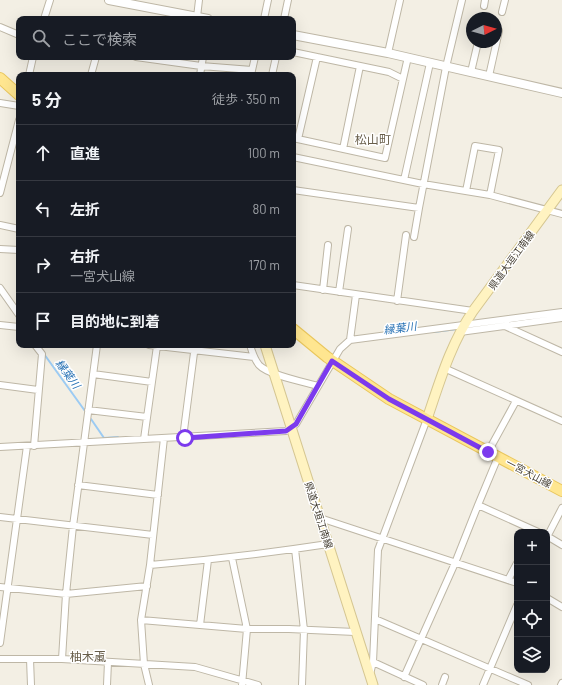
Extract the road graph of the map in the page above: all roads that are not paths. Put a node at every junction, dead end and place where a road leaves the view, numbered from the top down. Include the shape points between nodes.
1 (50, 0) edge
2 (109, 0) edge
3 (199, 0) edge
4 (268, 0) edge
5 (288, 0) edge
6 (400, 0) edge
7 (462, 0) edge
8 (505, 0) edge
9 (502, 12) dead end
10 (45, 16) edge
11 (192, 16) edge
12 (197, 16) edge
13 (265, 16) edge
14 (285, 16) edge
15 (0, 27) edge
16 (16, 33) edge
17 (296, 36) edge
18 (477, 48) edge
19 (496, 48) edge
20 (296, 53) edge
21 (388, 53) junction
22 (317, 57) junction
23 (408, 57) junction
24 (32, 60) edge
25 (95, 60) edge
26 (158, 60) edge
27 (202, 60) edge
28 (254, 60) edge
29 (275, 60) edge
30 (430, 63) junction
31 (201, 66) junction
32 (360, 66) junction
33 (446, 67) junction
34 (30, 72) edge
35 (92, 72) edge
36 (200, 72) edge
37 (252, 72) edge
38 (273, 72) edge
39 (471, 72) junction
40 (490, 76) junction
41 (0, 78) edge
42 (403, 79) junction
43 (16, 92) edge
44 (562, 92) edge
45 (0, 103) edge
46 (16, 106) edge
47 (16, 132) edge
48 (296, 139) edge
49 (343, 149) junction
50 (296, 159) edge
51 (404, 180) junction
52 (423, 184) junction
53 (296, 190) edge
54 (562, 190) edge
55 (466, 191) junction
56 (0, 193) edge
57 (490, 195) junction
58 (419, 208) junction
59 (547, 210) junction
60 (562, 214) edge
61 (0, 225) edge
62 (16, 228) edge
63 (348, 229) dead end
64 (406, 235) dead end
65 (414, 237) dead end
66 (328, 245) dead end
67 (0, 249) edge
68 (16, 250) edge
69 (296, 286) edge
70 (0, 288) edge
71 (323, 290) junction
72 (339, 292) junction
73 (356, 295) junction
74 (397, 301) junction
75 (16, 311) edge
76 (473, 311) junction
77 (562, 312) edge
78 (552, 316) junction
79 (562, 318) edge
80 (507, 323) junction
81 (0, 324) edge
82 (16, 327) edge
83 (462, 329) junction
84 (296, 331) edge
85 (350, 340) junction
86 (37, 348) edge
87 (97, 348) edge
88 (157, 348) edge
89 (195, 348) edge
90 (251, 348) edge
91 (266, 348) edge
92 (562, 352) edge
93 (254, 357) junction
94 (332, 361) junction
95 (444, 368) junction
96 (274, 373) junction
97 (93, 374) junction
98 (152, 382) junction
99 (0, 385) edge
100 (318, 386) junction
101 (38, 390) junction
102 (516, 401) junction
103 (88, 410) junction
104 (147, 417) junction
105 (427, 419) junction
106 (562, 421) edge
107 (291, 428) junction
108 (164, 438) junction
109 (185, 438) junction
110 (144, 439) junction
111 (83, 443) junction
112 (27, 446) junction
113 (34, 446) junction
114 (0, 447) edge
115 (488, 452) junction
116 (498, 457) junction
117 (78, 485) junction
118 (562, 491) edge
119 (158, 495) junction
120 (478, 505) junction
121 (562, 508) edge
122 (0, 517) edge
123 (320, 518) junction
124 (17, 519) junction
125 (73, 526) junction
126 (530, 529) edge
127 (550, 530) edge
128 (153, 535) junction
129 (550, 538) edge
130 (383, 539) junction
131 (328, 544) junction
132 (562, 545) edge
133 (295, 549) junction
134 (232, 558) junction
135 (208, 560) junction
136 (455, 563) junction
137 (150, 565) junction
138 (516, 565) edge
139 (508, 580) junction
140 (514, 582) edge
141 (147, 586) junction
142 (0, 587) edge
143 (8, 587) junction
144 (66, 594) junction
145 (550, 600) edge
146 (562, 607) edge
147 (514, 612) edge
148 (141, 620) junction
149 (375, 620) junction
150 (200, 625) junction
151 (247, 629) junction
152 (304, 630) junction
153 (355, 632) junction
154 (421, 639) junction
155 (0, 643) edge
156 (0, 659) edge
157 (30, 659) junction
158 (62, 659) junction
159 (108, 662) junction
160 (373, 662) junction
161 (144, 664) junction
162 (490, 668) junction
163 (370, 675) junction
164 (445, 676) dead end
165 (404, 677) junction
166 (242, 683) edge
167 (31, 685) edge
168 (108, 685) edge
169 (149, 685) edge
170 (258, 685) edge
171 (302, 685) edge
172 (373, 685) edge
173 (423, 685) edge
174 (442, 685) edge
175 (483, 685) edge
176 (528, 685) edge

1 - 10 street
2 - 11 street
3 - 12 street
4 - 13 street
5 - 14 street
6 - 21 street
7 - 33 street
8 - 9 street
15 - 16 street
17 - 21 street
18 - 39 street
19 - 40 street
20 - 22 street
21 - 23 street
22 - 32 street
22 - 48 street
23 - 30 street
23 - 42 street
24 - 34 street
25 - 35 street
26 - 31 street
27 - 31 street
28 - 37 street
29 - 38 street
30 - 33 street
30 - 51 street
31 - 36 street
31 - 37 street
32 - 42 street via 389,72
32 - 49 street
33 - 39 street
33 - 52 street
39 - 40 street
40 - 44 street
41 - 43 main road
42 - 49 street via 385,158
45 - 46 street
47 - 56 street
48 - 49 street
50 - 51 street
51 - 52 street
52 - 55 street
52 - 58 street
53 - 58 street
54 - 59 main road, 県道大垣江南線
55 - 57 street
55 - 57 street via 475,146 499,150
57 - 59 street
58 - 65 street
59 - 60 street
59 - 76 main road, 県道大垣江南線
61 - 62 street
63 - 72 street
64 - 74 street
66 - 71 street
67 - 68 street
69 - 71 street
70 - 75 street
71 - 72 street
72 - 73 street
73 - 74 street
73 - 85 street
74 - 76 street
76 - 83 main road, 県道大垣江南線
77 - 78 street
78 - 79 street
78 - 80 street
80 - 83 street
80 - 92 street
81 - 82 street
83 - 85 street
83 - 95 main road, 県道大垣江南線
84 - 94 main road, 一宮犬山線
85 - 94 street
86 - 101 street via 42,354
87 - 97 street
88 - 98 street
89 - 93 street
89 - 109 street
90 - 93 street
91 - 96 main road, 県道大垣江南線
93 - 96 street via 260,366
94 - 100 street
94 - 105 main road, 一宮犬山線 via 389,399
95 - 102 street
95 - 105 main road, 県道大垣江南線
96 - 100 street
96 - 107 main road, 県道大垣江南線
97 - 98 street
97 - 103 street
98 - 104 street
99 - 101 street
100 - 107 street via 296,424
101 - 113 street
102 - 106 street
102 - 115 street
103 - 104 street
103 - 111 street
104 - 110 street
105 - 115 main road, 一宮犬山線
105 - 130 street
107 - 109 street via 279,432
107 - 123 main road, 県道大垣江南線
108 - 109 street
108 - 110 street
108 - 119 street
110 - 111 street
111 - 113 street
111 - 117 street
112 - 113 street
112 - 114 street
112 - 124 street
115 - 116 main road, 一宮犬山線
116 - 118 main road, 一宮犬山線
116 - 120 street
117 - 119 street
117 - 125 street
119 - 128 street
120 - 126 street
120 - 136 street
121 - 127 street
122 - 124 street
123 - 130 street
123 - 131 main road, 県道大垣江南線
124 - 125 street
124 - 143 street
125 - 128 street
125 - 144 street
128 - 137 street
129 - 132 street
130 - 136 street
130 - 149 street via 378,550
131 - 133 street
131 - 153 main road, 県道大垣江南線
133 - 134 street
133 - 152 street
134 - 135 street
134 - 151 street
135 - 137 street
135 - 150 street
136 - 139 street
136 - 154 street
137 - 141 street
138 - 139 street
139 - 140 street
141 - 144 street
141 - 148 street
142 - 143 street
143 - 144 street
143 - 155 street
144 - 158 street
145 - 146 street
147 - 162 street
148 - 150 street
148 - 161 street
149 - 154 street
149 - 160 street
150 - 151 street
151 - 152 street
151 - 166 street
152 - 153 street
152 - 171 street
153 - 163 main road, 県道大垣江南線
154 - 162 street
154 - 165 street
156 - 157 street
157 - 158 street
157 - 167 street
158 - 159 street
159 - 161 street
159 - 168 street
160 - 163 street
160 - 165 street
161 - 166 street via 195,667
161 - 169 street
162 - 175 street
162 - 176 street
163 - 172 main road, 県道大垣江南線
164 - 174 street
165 - 173 street
166 - 170 street

